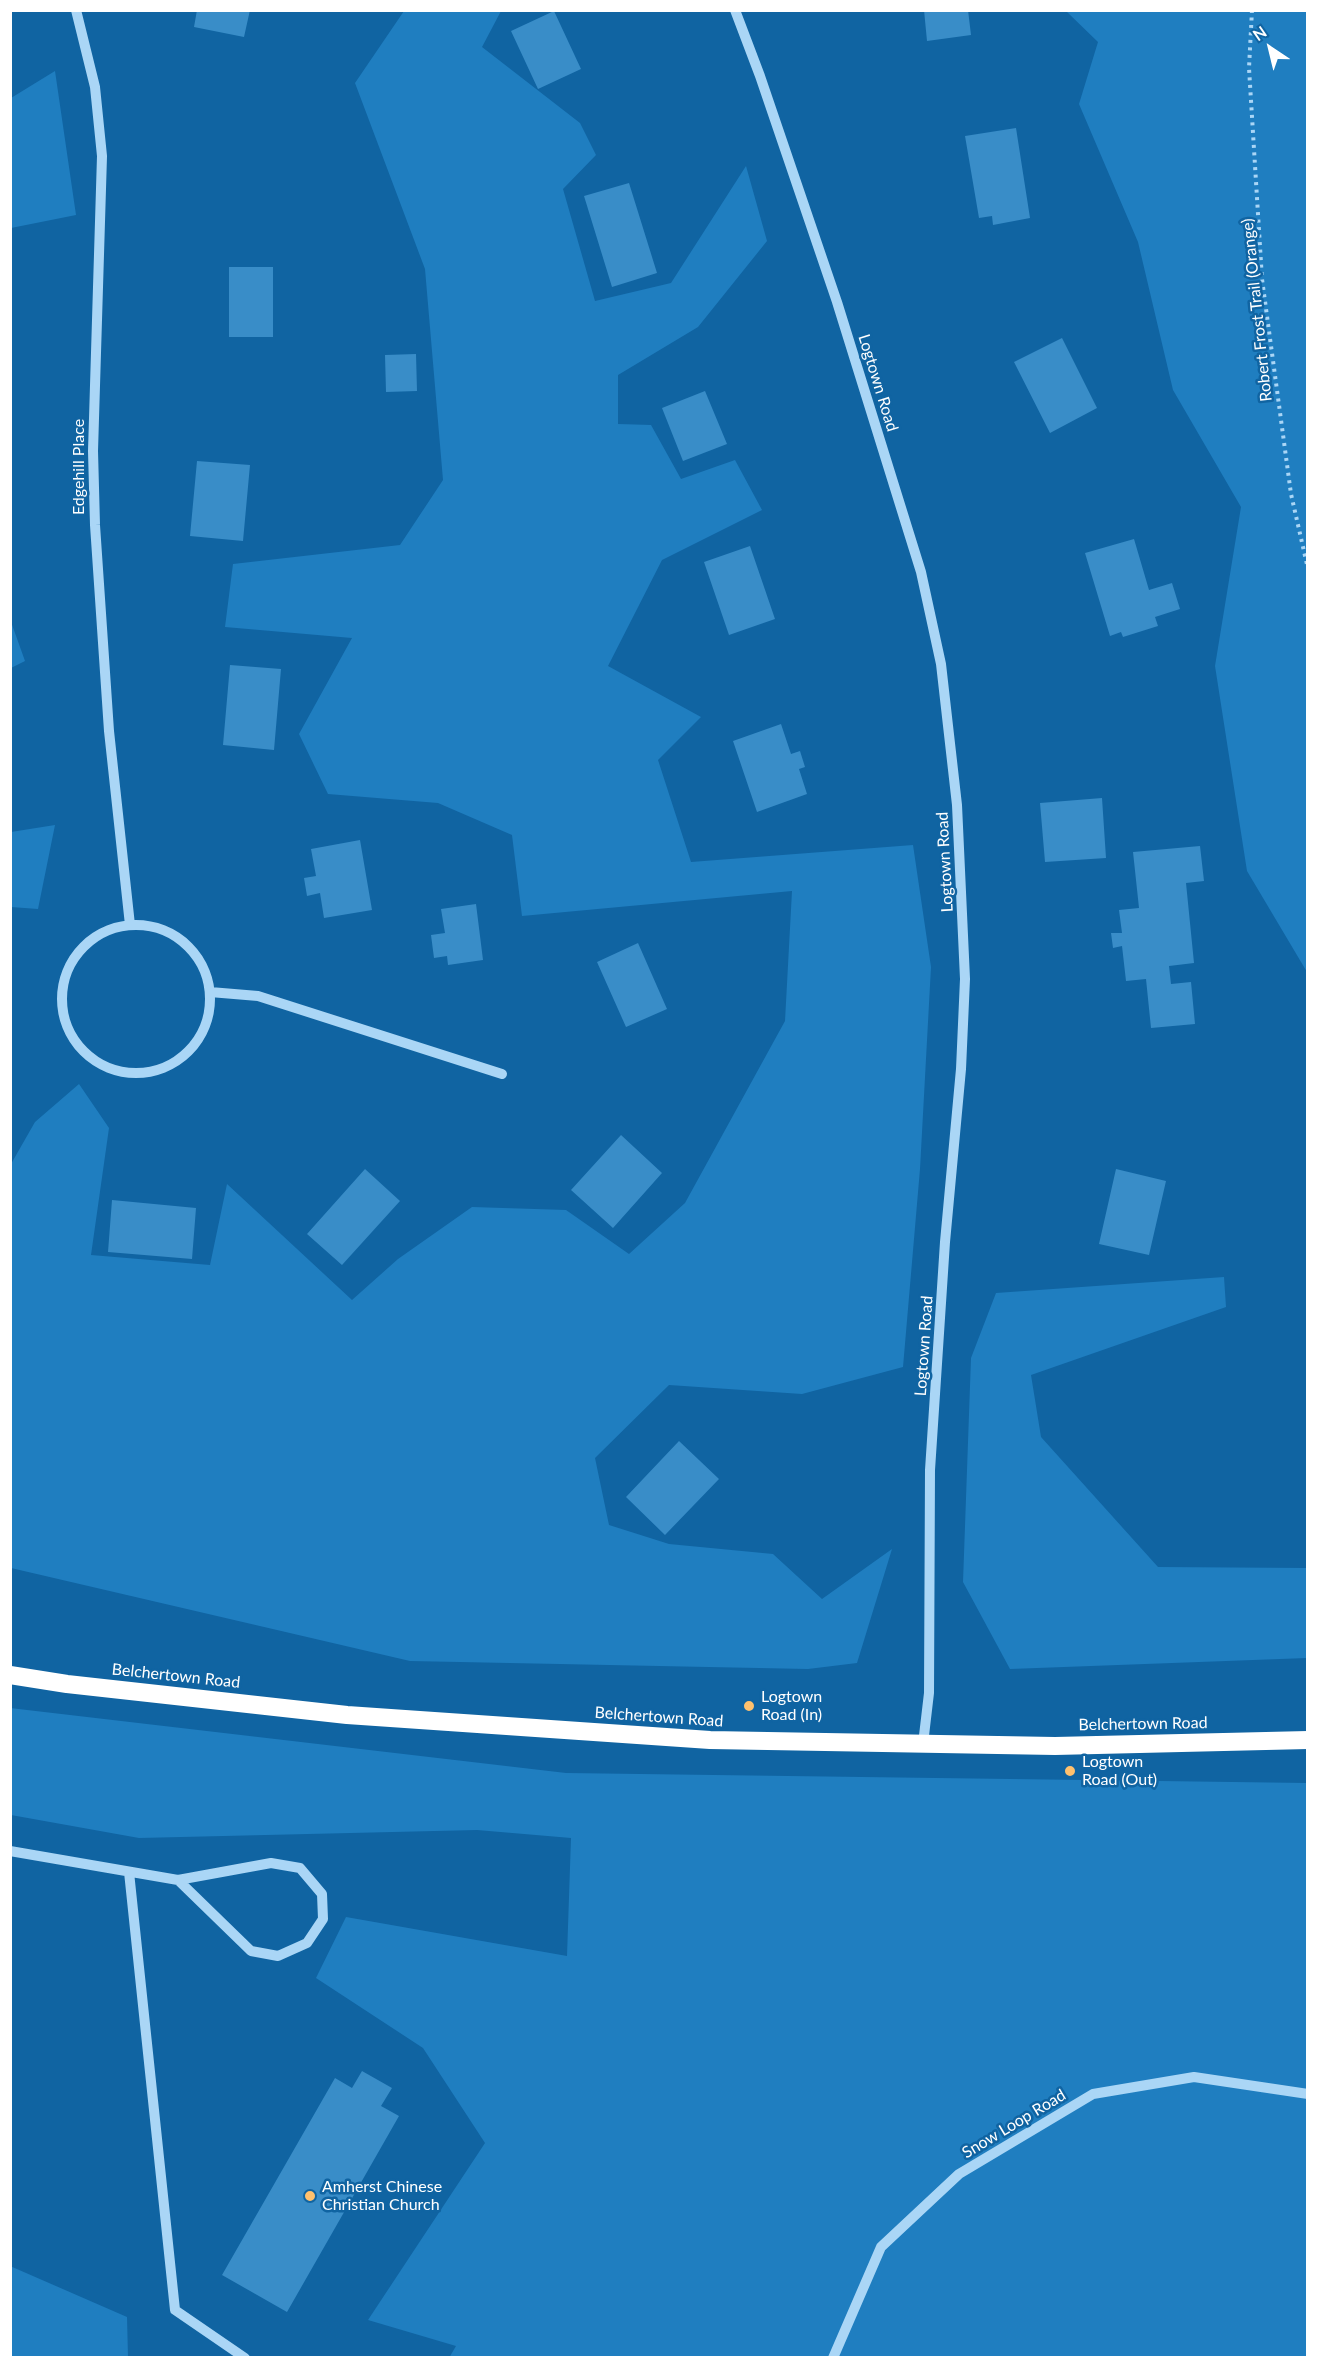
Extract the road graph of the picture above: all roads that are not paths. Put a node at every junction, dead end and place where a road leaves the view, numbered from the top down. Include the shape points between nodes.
1 (76, 10) edge
2 (735, 10) edge
3 (130, 925) junction
4 (210, 992) junction
5 (502, 1074) dead end
6 (10, 1675) edge
7 (1308, 1740) edge
8 (923, 1744) junction
9 (10, 1851) edge
10 (129, 1872) junction
11 (178, 1880) junction
12 (1308, 2094) edge
13 (245, 2358) edge
14 (833, 2358) edge

1 - 3 street, Edgehill Place via 95,87 102,156 93,452 95,525 109,731
2 - 8 street, Logtown Road via 837,302 921,572 941,664 957,806 965,979 930,1470 929,1693
3 - 4 street via 160,929 187,946 205,971
3 - 4 street via 108,930 90,940 65,975 61,995 63,1017 84,1054 102,1066 122,1072 142,1074 164,1069 190,1050 202,1033 209,1013
4 - 5 street via 258,996
6 - 8 highway, Belchertown Road via 359,1716 710,1740
7 - 8 highway, Belchertown Road via 1055,1746
9 - 10 street
10 - 11 street
10 - 13 street via 175,2310
11 - 11 street via 271,1863 300,1868 322,1894 323,1919 307,1943 278,1956 251,1951
12 - 14 street, Snow Loop Road via 1194,2077 1093,2094 959,2174 881,2247

